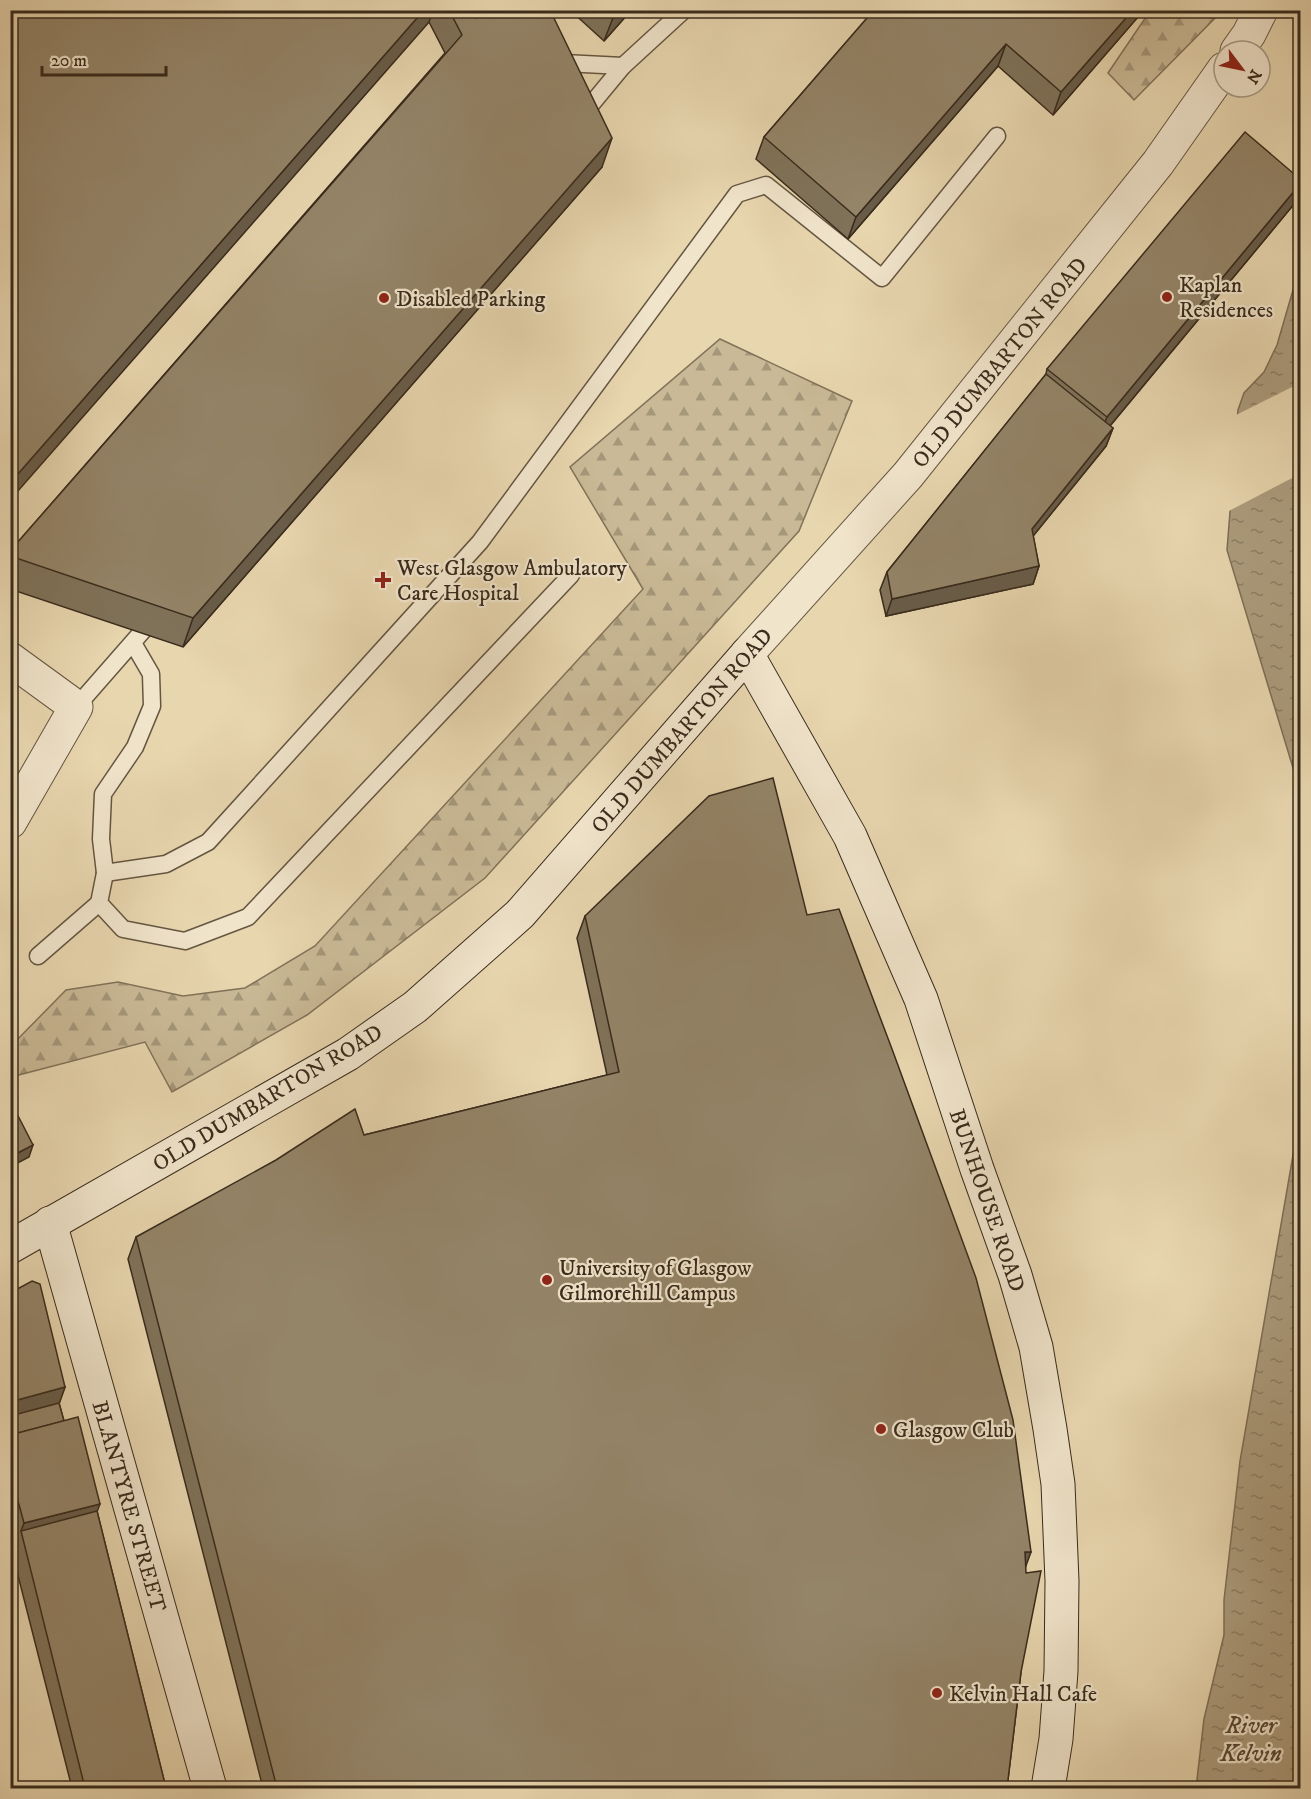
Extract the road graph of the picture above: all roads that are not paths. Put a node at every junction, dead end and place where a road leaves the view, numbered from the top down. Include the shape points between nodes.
1 (684, 10) edge
2 (1261, 10) edge
3 (1245, 39) edge
4 (623, 66) junction
5 (551, 79) edge
6 (1212, 86) edge
7 (571, 129) edge
8 (997, 136) dead end
9 (571, 575) dead end
10 (164, 607) edge
11 (133, 643) junction
12 (747, 654) junction
13 (10, 659) edge
14 (76, 707) junction
15 (10, 822) edge
16 (105, 873) junction
17 (99, 903) junction
18 (38, 956) dead end
19 (50, 1223) junction
20 (10, 1247) edge
21 (210, 1788) edge
22 (1048, 1788) edge

1 - 4 lane
2 - 3 street
4 - 5 lane via 564,63
4 - 7 lane
6 - 12 street, OLD DUMBARTON ROAD via 1158,163 908,475
8 - 16 lane via 882,278 766,185 736,194 480,542 208,842 165,864
9 - 17 lane via 248,917 185,941 123,929
10 - 11 lane
11 - 14 lane
11 - 16 lane via 151,674 152,706 135,747 103,794 101,839
12 - 19 street, OLD DUMBARTON ROAD via 520,915 415,1007 348,1054
12 - 22 street, BUNHOUSE ROAD via 850,836 921,999 1036,1347 1058,1484 1062,1581 1061,1671
13 - 14 street
14 - 15 street
16 - 17 lane
17 - 18 lane
19 - 20 street, OLD DUMBARTON ROAD
19 - 21 street, BLANTYRE STREET

